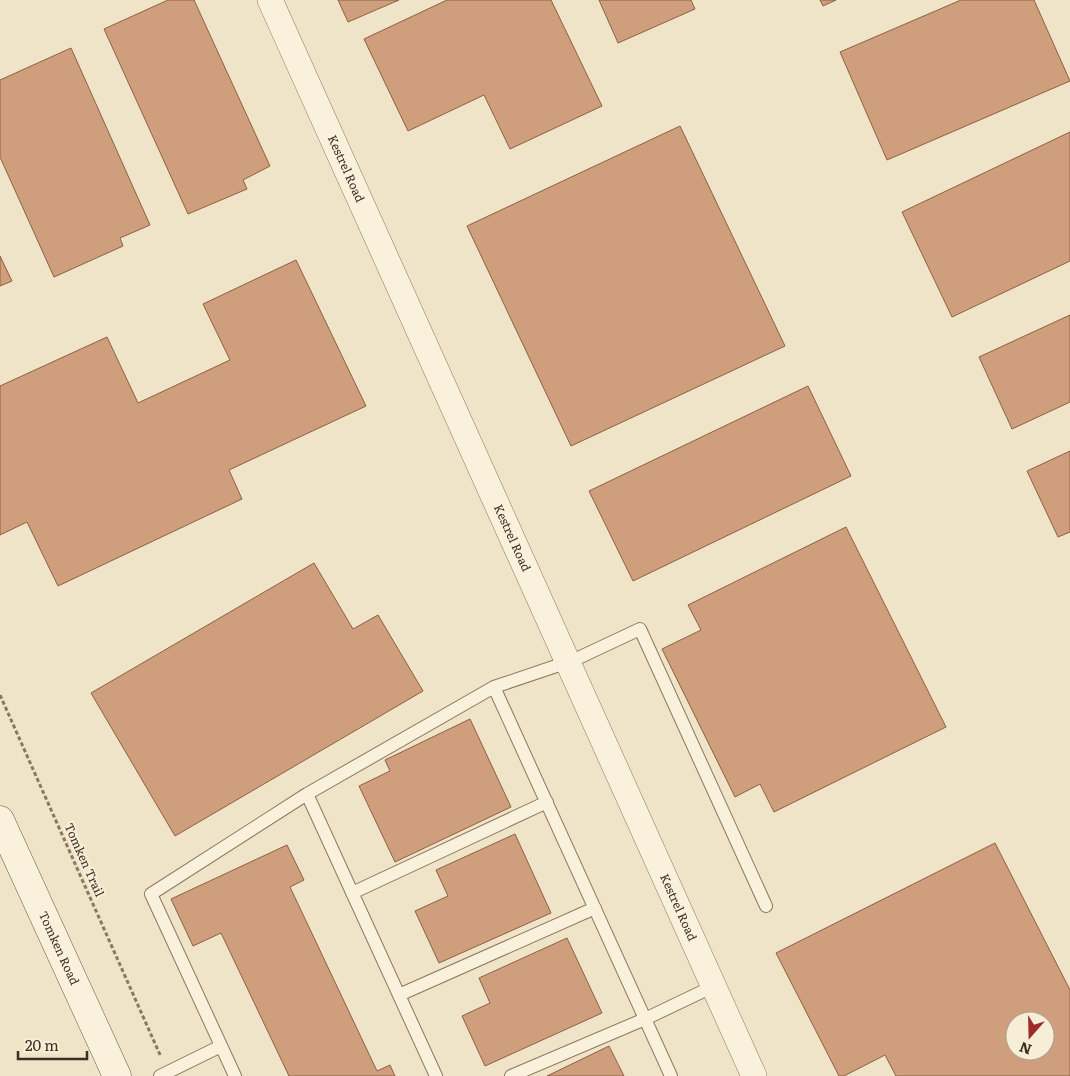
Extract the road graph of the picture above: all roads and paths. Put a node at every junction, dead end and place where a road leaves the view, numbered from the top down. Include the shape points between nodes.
1 (270, 0) edge
2 (568, 661) junction
3 (494, 687) junction
4 (0, 695) edge
5 (307, 794) junction
6 (547, 802) junction
7 (0, 820) edge
8 (352, 893) junction
9 (766, 906) dead end
10 (594, 908) junction
11 (714, 986) junction
12 (399, 995) junction
13 (645, 1018) junction
14 (151, 1034) dead end
15 (222, 1046) junction
16 (117, 1076) edge
17 (160, 1076) edge
18 (235, 1076) edge
19 (436, 1076) edge
20 (511, 1076) edge
21 (671, 1076) edge
22 (754, 1076) edge

1 - 2 street, Kestrel Road
2 - 3 lane
2 - 9 lane via 640,629
2 - 11 street, Kestrel Road
3 - 5 lane
3 - 6 lane
4 - 14 path, Tomken Trail
5 - 8 lane
5 - 15 lane via 150,894
6 - 8 lane
6 - 10 lane
7 - 16 main road, Tomken Road
8 - 12 lane
10 - 12 lane
10 - 13 lane
11 - 13 lane
11 - 22 street, Kestrel Road
12 - 19 lane
13 - 20 lane
13 - 21 lane
15 - 17 lane
15 - 18 lane

